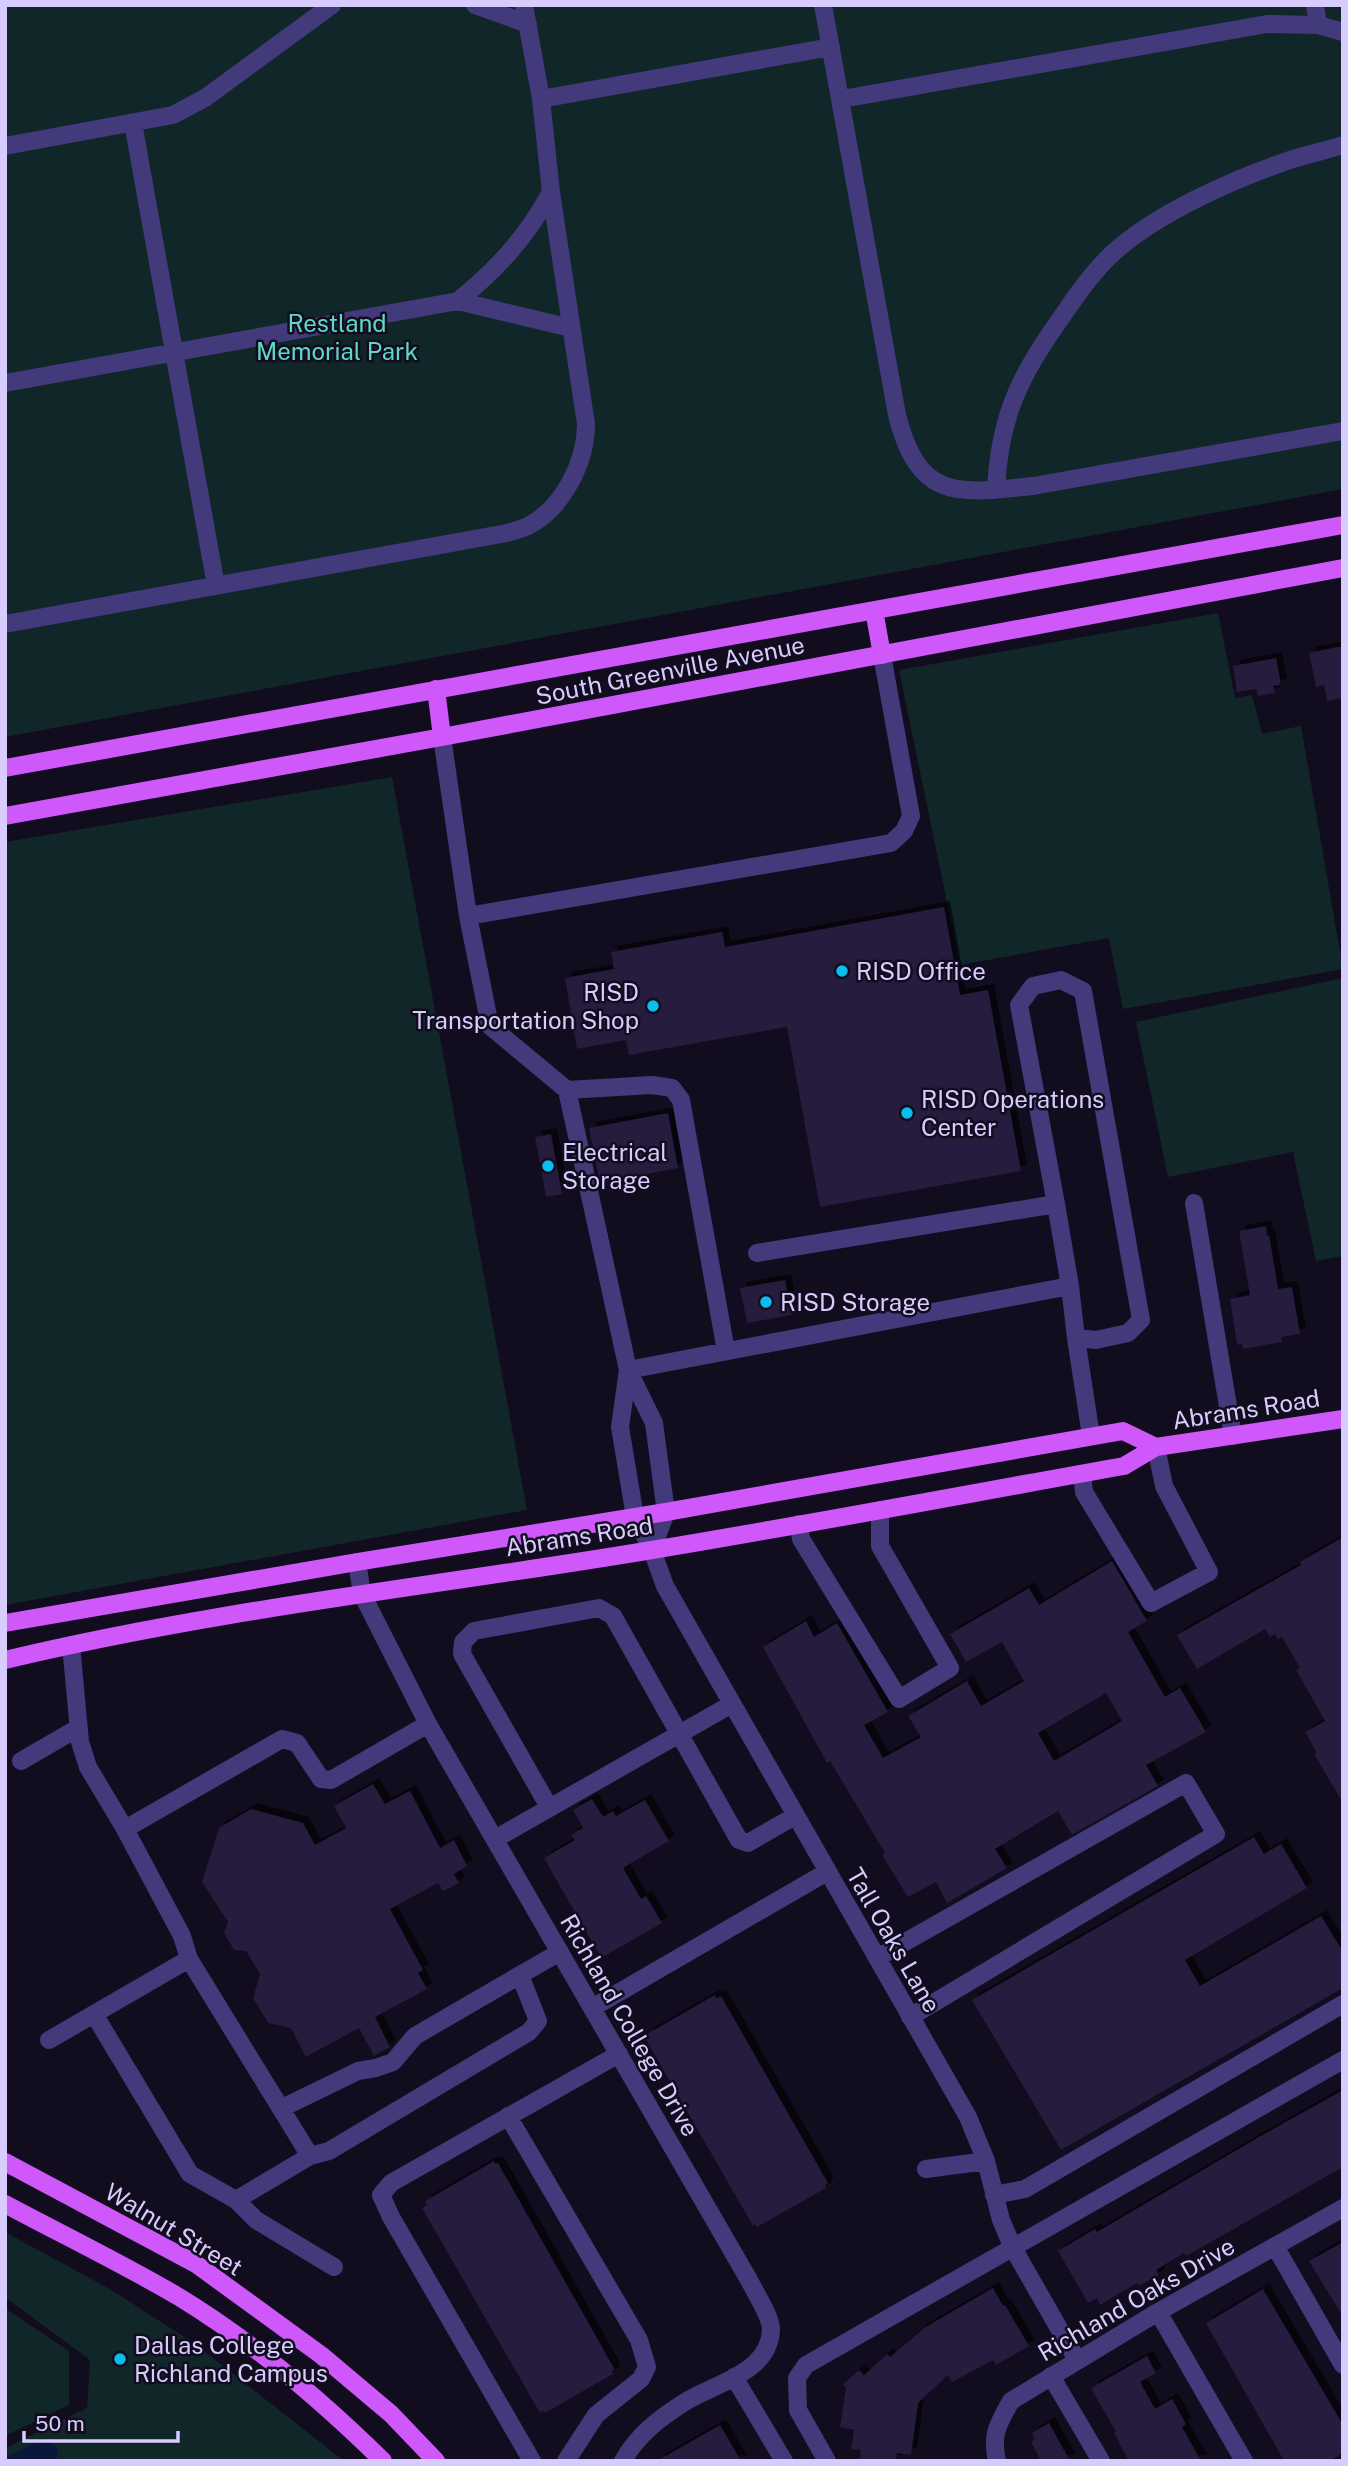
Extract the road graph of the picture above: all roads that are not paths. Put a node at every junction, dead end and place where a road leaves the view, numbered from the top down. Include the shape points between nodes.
1 (332, 5) edge
2 (475, 5) edge
3 (524, 5) edge
4 (823, 5) edge
5 (1315, 5) edge
6 (528, 24) junction
7 (1318, 25) junction
8 (1343, 32) edge
9 (831, 47) junction
10 (541, 99) junction
11 (842, 99) junction
12 (133, 123) junction
13 (1343, 145) edge
14 (5, 146) edge
15 (551, 192) junction
16 (458, 301) junction
17 (571, 328) junction
18 (174, 354) junction
19 (5, 383) edge
20 (1343, 431) edge
21 (996, 490) junction
22 (1343, 524) edge
23 (1343, 568) edge
24 (216, 586) junction
25 (874, 610) junction
26 (5, 624) edge
27 (882, 655) junction
28 (436, 689) junction
29 (442, 737) junction
30 (5, 768) edge
31 (5, 816) edge
32 (468, 916) junction
33 (567, 1090) junction
34 (1194, 1203) dead end
35 (1056, 1204) junction
36 (757, 1253) dead end
37 (1070, 1286) junction
38 (1076, 1338) junction
39 (726, 1351) junction
40 (628, 1370) junction
41 (1343, 1419) edge
42 (1091, 1436) junction
43 (1233, 1436) junction
44 (1156, 1447) junction
45 (1082, 1474) junction
46 (880, 1510) junction
47 (666, 1512) junction
48 (635, 1517) junction
49 (799, 1524) junction
50 (652, 1550) junction
51 (357, 1562) junction
52 (362, 1594) junction
53 (65, 1612) junction
54 (5, 1623) edge
55 (71, 1645) junction
56 (5, 1660) edge
57 (732, 1704) junction
58 (429, 1724) junction
59 (78, 1728) junction
60 (679, 1734) junction
61 (21, 1761) dead end
62 (549, 1808) junction
63 (795, 1816) junction
64 (125, 1829) junction
65 (495, 1839) junction
66 (827, 1872) junction
67 (560, 1952) junction
68 (877, 1958) junction
69 (189, 1959) junction
70 (520, 1975) junction
71 (1343, 2004) edge
72 (592, 2008) junction
73 (94, 2014) junction
74 (910, 2017) junction
75 (49, 2040) dead end
76 (619, 2054) junction
77 (1343, 2060) edge
78 (282, 2108) junction
79 (508, 2116) junction
80 (310, 2156) junction
81 (986, 2161) junction
82 (5, 2162) edge
83 (926, 2169) dead end
84 (994, 2195) junction
85 (236, 2200) junction
86 (5, 2204) edge
87 (1343, 2208) edge
88 (1275, 2246) junction
89 (1013, 2248) junction
90 (334, 2267) dead end
91 (1158, 2312) junction
92 (1077, 2360) junction
93 (1343, 2365) edge
94 (1051, 2376) junction
95 (734, 2377) junction
96 (383, 2461) edge
97 (436, 2461) edge
98 (532, 2461) edge
99 (566, 2461) edge
100 (623, 2461) edge
101 (784, 2461) edge
102 (827, 2461) edge
103 (997, 2461) edge
104 (1101, 2461) edge
105 (1244, 2461) edge

1 - 12 street via 189,108 173,116
2 - 6 street
3 - 6 street
4 - 9 street
5 - 7 street
6 - 10 street
7 - 8 street
7 - 11 street via 1267,24
9 - 10 street
9 - 11 street
10 - 15 street
11 - 21 street via 902,434 910,454 930,480 944,488
12 - 14 street
12 - 18 street
13 - 21 street via 1225,186 1154,223 1113,253 1078,294 1028,369 1000,440
15 - 16 street via 508,256
15 - 17 street
16 - 17 street
16 - 18 street
17 - 24 street via 586,440 568,486 528,526
18 - 19 street
18 - 24 street
20 - 21 street
22 - 25 main road, South Greenville Avenue
23 - 27 main road, South Greenville Avenue
24 - 26 street
25 - 27 main road
25 - 28 main road, South Greenville Avenue
27 - 29 main road, South Greenville Avenue
27 - 32 street via 911,816 891,843
28 - 29 main road
28 - 30 main road, South Greenville Avenue
29 - 31 main road, South Greenville Avenue
29 - 32 street
32 - 33 street via 490,1026
33 - 39 street via 652,1085 671,1088 681,1100
33 - 40 street
34 - 43 street
35 - 36 street
35 - 37 street
35 - 38 street via 1020,1006 1033,986 1061,980 1083,991 1141,1320 1128,1332 1097,1340
37 - 38 street
37 - 39 street
38 - 42 street
39 - 40 street
40 - 47 street via 654,1423
40 - 48 street, Tall Oaks Lane via 620,1427
41 - 43 main road, Abrams Road
42 - 44 main road, Abrams Road via 1123,1430
42 - 47 main road, Abrams Road
43 - 44 main road, Abrams Road
44 - 45 main road, Abrams Road via 1124,1466
44 - 45 street via 1164,1486 1209,1572 1151,1602 1084,1492
45 - 46 main road, Abrams Road
46 - 49 main road, Abrams Road
46 - 49 street via 880,1546 950,1668 899,1699 802,1539
47 - 48 main road, Abrams Road
47 - 50 street
48 - 50 street, Tall Oaks Lane
48 - 51 main road, Abrams Road
49 - 50 main road, Abrams Road
50 - 52 main road, Abrams Road
50 - 57 street, Tall Oaks Lane via 665,1586
51 - 52 street, Richland College Drive
51 - 53 main road, Abrams Road
52 - 55 main road, Abrams Road
52 - 58 street, Richland College Drive
53 - 54 main road, Abrams Road
53 - 55 main road
55 - 56 main road, Abrams Road
55 - 59 street
57 - 60 street
57 - 63 street, Tall Oaks Lane
58 - 64 street via 331,1780 321,1779 296,1743 282,1739
58 - 65 street, Richland College Drive
59 - 61 street
59 - 64 street via 89,1767
60 - 62 street
60 - 62 street via 613,1616 605,1610 474,1630 463,1642 462,1654
60 - 63 street via 739,1840 748,1843
62 - 65 street
63 - 66 street, Tall Oaks Lane
64 - 69 street via 182,1936
65 - 67 street, Richland College Drive
66 - 68 street, Tall Oaks Lane
66 - 72 street
67 - 70 street
67 - 72 street, Richland College Drive
68 - 74 street, Tall Oaks Lane
68 - 74 street via 1186,1783 1216,1834
69 - 73 street
69 - 78 street
70 - 78 street via 415,2036 393,2062 358,2071
70 - 80 street via 538,2021 530,2032 329,2151
71 - 84 street via 1026,2189
72 - 76 street, Richland College Drive
73 - 75 street
73 - 85 street via 190,2174
74 - 81 street, Tall Oaks Lane via 968,2117
76 - 79 street
76 - 95 street, Richland College Drive via 749,2280 771,2328 766,2351
77 - 89 street
78 - 80 street
79 - 98 street via 391,2183 382,2195
79 - 99 street via 639,2340 647,2367 641,2379 596,2414
80 - 85 street
81 - 83 street
81 - 84 street, Tall Oaks Lane
82 - 97 main road, Walnut Street via 196,2264 321,2355 391,2414
84 - 89 street, Tall Oaks Lane
85 - 90 street via 256,2220
86 - 96 main road via 202,2312 302,2388
87 - 88 street, Richland Oaks Drive
88 - 91 street, Richland Oaks Drive
88 - 93 street
89 - 92 street, Tall Oaks Lane
89 - 102 street via 806,2365 797,2378 798,2410
91 - 92 street, Richland Oaks Drive
91 - 105 street
92 - 94 street, Richland Oaks Drive
94 - 103 street, Richland Oaks Drive via 1011,2401 993,2441
94 - 104 street
95 - 100 street, Richland College Drive via 658,2420
95 - 101 street

